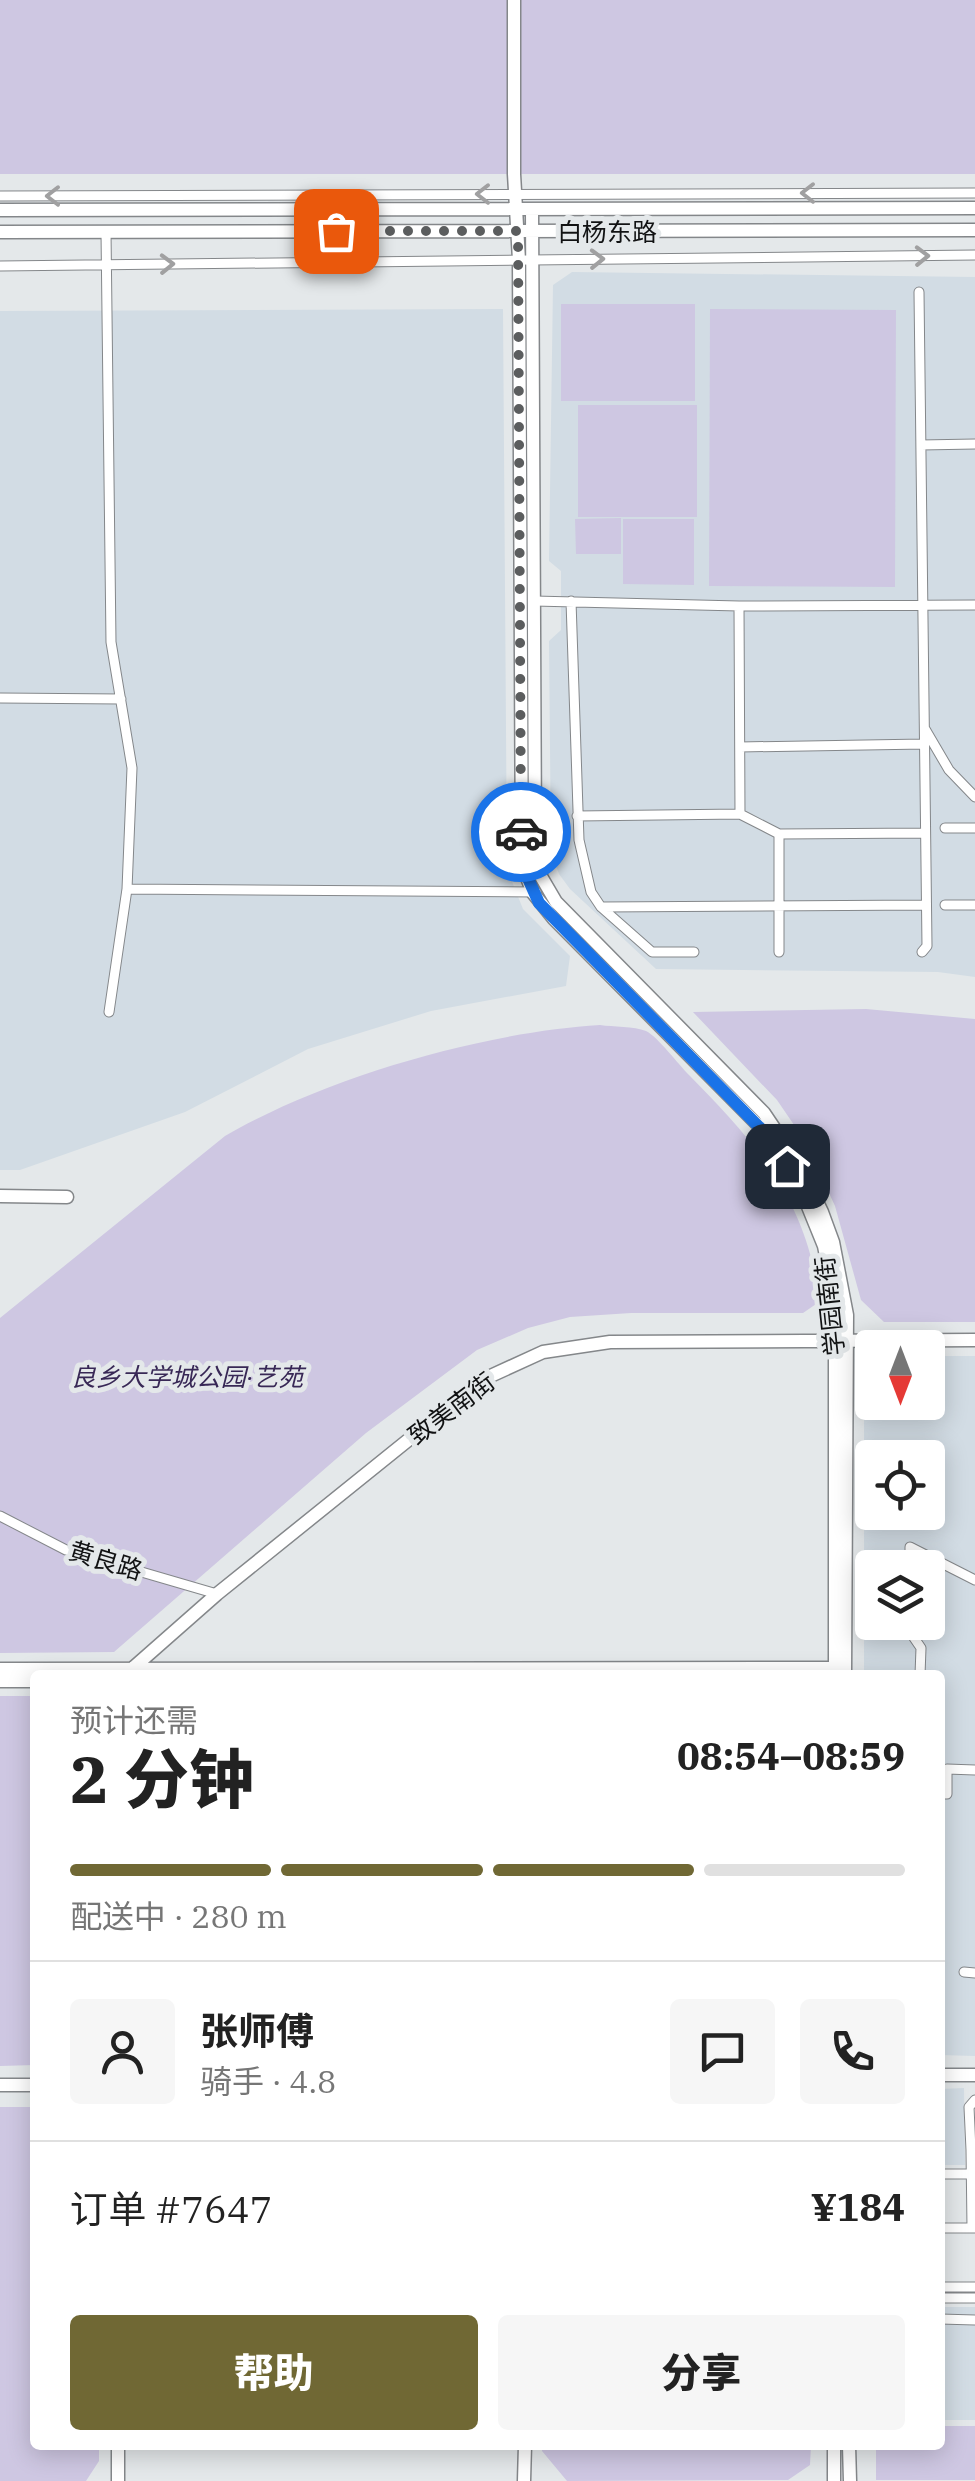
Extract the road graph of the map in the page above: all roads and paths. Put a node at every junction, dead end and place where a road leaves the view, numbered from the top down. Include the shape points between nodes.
1 (514, 0) edge
2 (516, 193) junction
3 (975, 193) edge
4 (0, 196) edge
5 (975, 208) edge
6 (525, 209) junction
7 (0, 210) edge
8 (975, 230) edge
9 (525, 231) junction
10 (0, 232) edge
11 (106, 232) junction
12 (975, 255) edge
13 (519, 260) junction
14 (534, 260) junction
15 (107, 264) junction
16 (0, 266) edge
17 (919, 292) dead end
18 (975, 444) edge
19 (921, 445) junction
20 (534, 601) junction
21 (572, 601) junction
22 (975, 605) edge
23 (739, 606) junction
24 (0, 698) edge
25 (121, 699) junction
26 (924, 726) junction
27 (924, 744) junction
28 (740, 747) junction
29 (975, 797) edge
30 (740, 814) junction
31 (576, 816) junction
32 (945, 828) dead end
33 (975, 828) edge
34 (925, 833) junction
35 (779, 834) junction
36 (128, 888) junction
37 (540, 891) junction
38 (926, 905) junction
39 (945, 905) dead end
40 (975, 905) edge
41 (779, 906) junction
42 (601, 907) junction
43 (694, 952) dead end
44 (779, 952) dead end
45 (922, 952) dead end
46 (109, 1012) dead end
47 (0, 1196) edge
48 (67, 1197) dead end
49 (842, 1339) junction
50 (975, 1340) edge
51 (0, 1516) edge
52 (945, 1564) edge
53 (975, 1580) edge
54 (217, 1594) junction
55 (916, 1640) edge
56 (0, 1669) edge
57 (43, 1670) edge
58 (130, 1670) edge
59 (840, 1670) edge
60 (920, 1670) edge
61 (0, 1682) edge
62 (30, 1682) edge
63 (975, 1770) edge
64 (945, 1794) edge
65 (945, 2075) edge
66 (975, 2075) edge
67 (0, 2085) edge
68 (30, 2085) edge
69 (975, 2100) edge
70 (973, 2150) edge
71 (945, 2174) edge
72 (971, 2174) junction
73 (945, 2228) edge
74 (974, 2228) edge
75 (975, 2286) edge
76 (945, 2287) edge
77 (945, 2298) edge
78 (975, 2298) edge
79 (945, 2318) edge
80 (975, 2320) edge
81 (118, 2450) edge
82 (524, 2450) edge
83 (834, 2450) edge
84 (849, 2450) edge
85 (118, 2481) edge
86 (524, 2481) edge
87 (834, 2481) edge
88 (850, 2481) edge

1 - 2 street
3 -> 2 street
2 -> 4 street
2 - 6 street
5 - 6 street
6 - 7 street
6 - 9 street
8 - 9 street, 白杨东路
9 - 11 street, 白杨东路
9 - 13 street
9 - 14 street
10 - 11 street, 白杨东路
11 - 15 street
14 -> 12 street
13 - 14 street
15 -> 13 street
13 - 37 street via 521,840 522,865
14 - 20 street
15 - 16 street
15 - 25 street via 111,642
17 - 19 street
18 - 19 street
19 - 26 street
20 - 21 street
20 - 37 street
21 - 23 street
21 - 31 street
22 - 23 street
23 - 28 street
24 - 25 street
25 - 36 street via 132,768
26 - 27 street
26 - 29 street via 949,770
27 - 28 street
27 - 34 street
28 - 30 street
30 - 31 street
30 - 35 street
31 - 42 street via 591,892
32 - 33 street
34 - 35 street
34 - 38 street
35 - 41 street
36 - 37 street
36 - 46 street
37 - 49 street, 学园南街 via 776,1129 812,1187 833,1242 847,1315
38 - 41 street
38 - 45 street
39 - 40 street
41 - 42 street
41 - 44 street
42 - 43 street via 652,952
47 - 48 street
49 - 50 street, 致美南街
49 - 54 street, 致美南街 via 610,1342 543,1352 484,1379
49 - 59 street, 学园南街
51 - 54 street, 黄良路 via 66,1550
52 - 53 street
54 - 58 street, 致美南街
55 - 60 street
56 - 57 street
61 - 62 street
63 - 64 street via 946,1770
65 - 66 street
67 - 68 street
69 - 70 street via 969,2107
70 - 72 street
71 - 72 street
72 - 74 street
73 - 74 street
75 - 76 street
77 - 78 street
79 - 80 street
81 - 85 street
82 - 86 street
83 - 87 street
84 - 88 street

